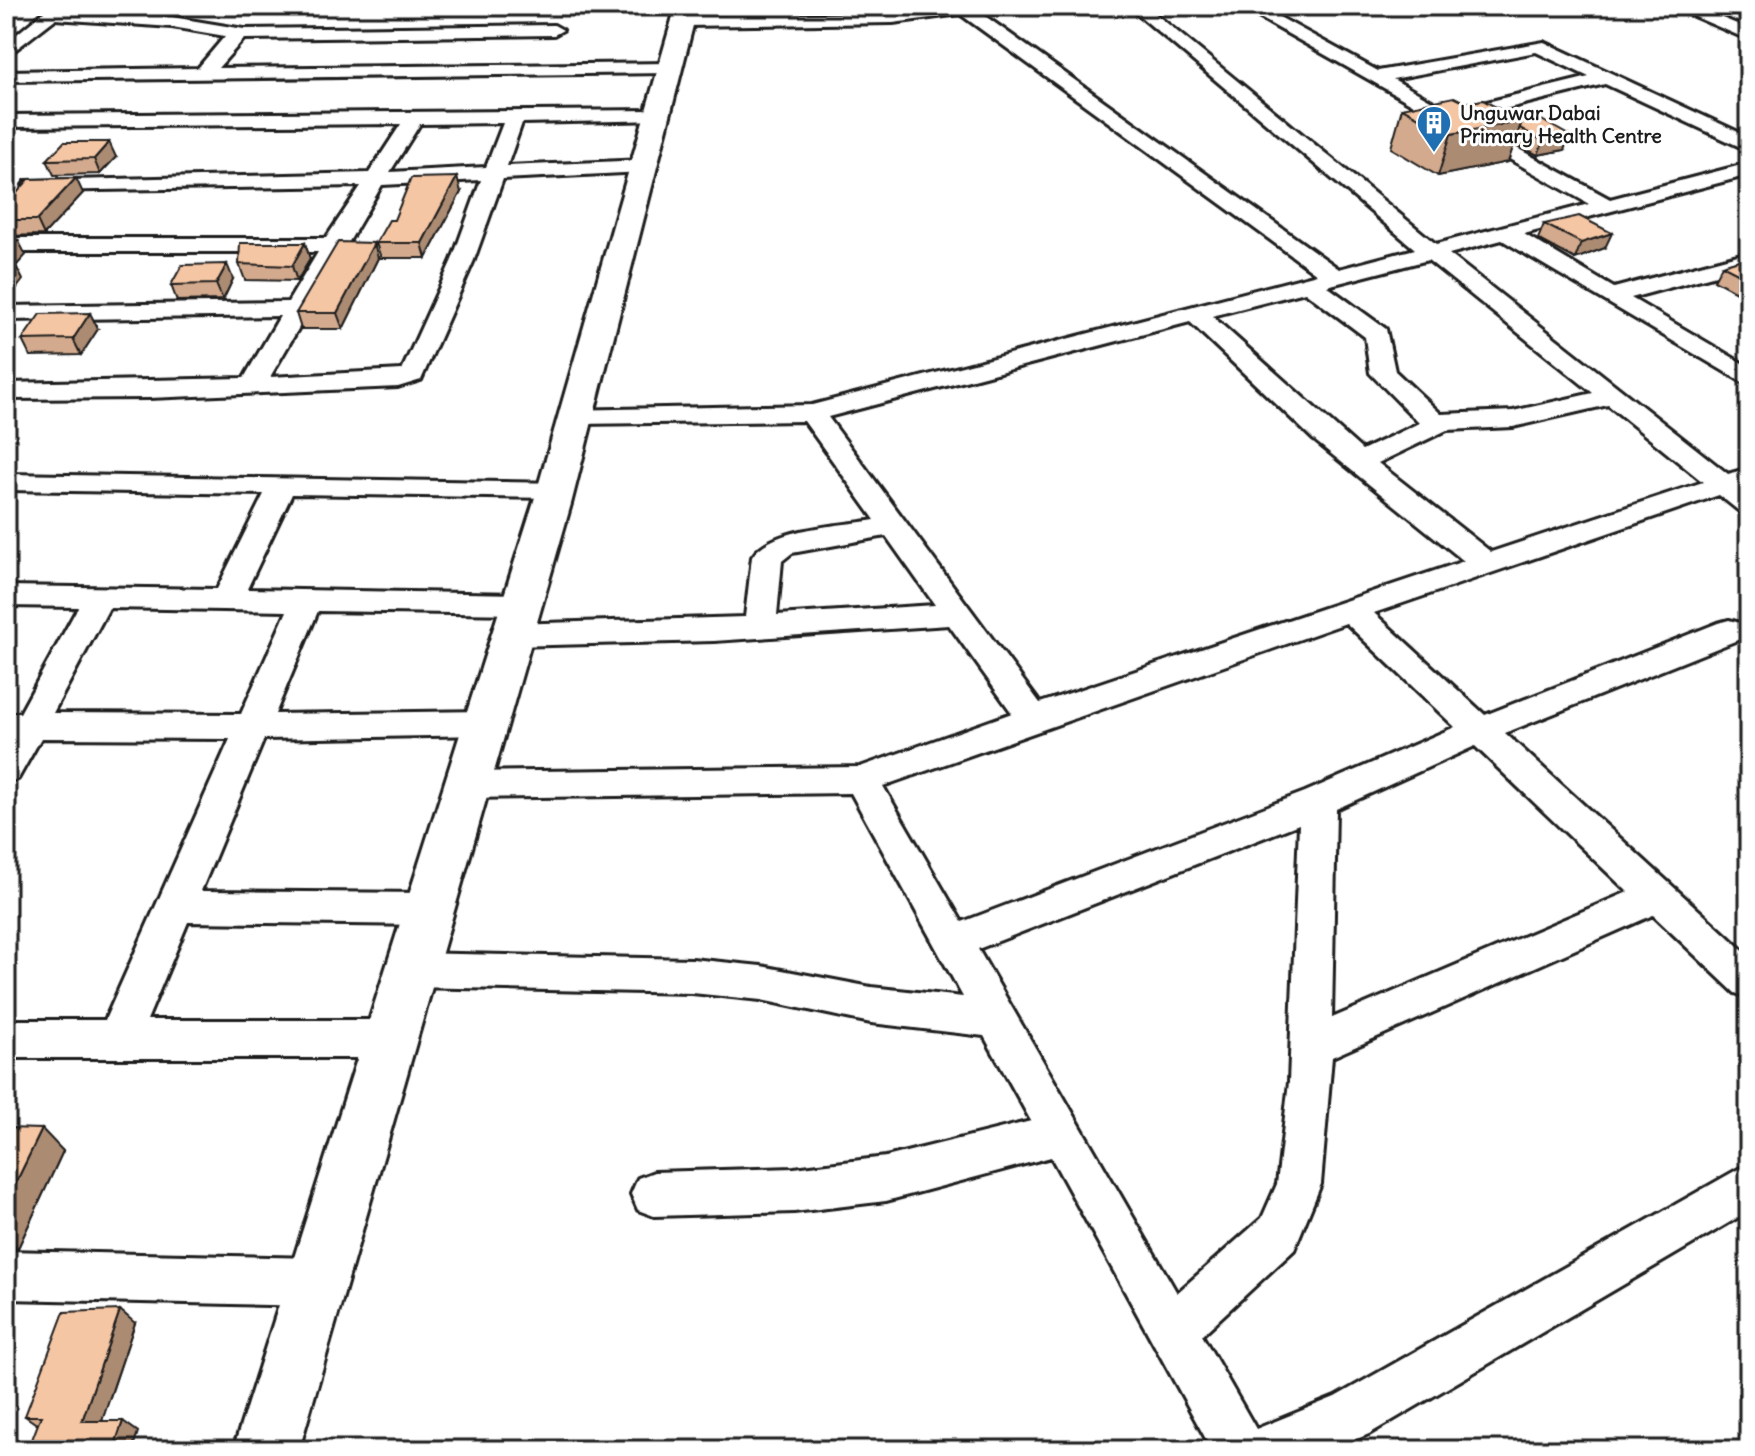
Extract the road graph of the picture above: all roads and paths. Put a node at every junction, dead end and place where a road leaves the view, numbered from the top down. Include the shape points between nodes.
1 (162, 6) edge
2 (1136, 6) edge
3 (1247, 6) edge
4 (1678, 6) edge
5 (971, 7) edge
6 (56, 10) edge
7 (685, 13) edge
8 (148, 20) junction
9 (6, 28) edge
10 (35, 28) junction
11 (244, 34) junction
12 (1749, 35) edge
13 (549, 43) junction
14 (6, 52) edge
15 (671, 68) junction
16 (319, 72) junction
17 (204, 73) junction
18 (6, 76) edge
19 (1375, 77) junction
20 (1608, 78) junction
21 (515, 116) junction
22 (658, 116) junction
23 (286, 117) junction
24 (415, 117) junction
25 (1446, 117) junction
26 (92, 119) junction
27 (6, 121) edge
28 (71, 141) edge
29 (1749, 145) edge
30 (51, 163) edge
31 (644, 166) junction
32 (1749, 169) edge
33 (492, 173) junction
34 (376, 179) junction
35 (30, 185) junction
36 (15, 201) edge
37 (1606, 205) junction
38 (1502, 231) junction
39 (6, 245) edge
40 (333, 245) junction
41 (1429, 250) junction
42 (1749, 259) edge
43 (1333, 275) junction
44 (1307, 282) junction
45 (1611, 296) junction
46 (295, 309) junction
47 (1194, 312) junction
48 (6, 313) edge
49 (1749, 378) edge
50 (252, 386) junction
51 (6, 391) edge
52 (1614, 396) junction
53 (812, 413) junction
54 (576, 416) junction
55 (1436, 424) junction
56 (1359, 462) junction
57 (6, 482) edge
58 (282, 486) junction
59 (556, 489) junction
60 (1741, 489) edge
61 (894, 526) junction
62 (1487, 564) junction
63 (6, 596) edge
64 (98, 599) junction
65 (227, 600) junction
66 (307, 601) junction
67 (1351, 610) junction
68 (958, 614) junction
69 (515, 620) junction
70 (760, 627) junction
71 (1729, 631) dead end
72 (1033, 718) junction
73 (485, 723) junction
74 (18, 725) edge
75 (253, 727) junction
76 (1480, 730) junction
77 (6, 770) edge
78 (861, 780) junction
79 (467, 785) junction
80 (1318, 802) junction
81 (1658, 896) junction
82 (175, 906) junction
83 (429, 909) junction
84 (953, 942) junction
85 (411, 970) junction
86 (1749, 981) edge
87 (996, 1019) junction
88 (6, 1039) edge
89 (118, 1039) junction
90 (390, 1039) junction
91 (1309, 1047) junction
92 (1059, 1134) junction
93 (1749, 1185) edge
94 (654, 1194) dead end
95 (6, 1275) edge
96 (316, 1282) junction
97 (1171, 1331) junction
98 (266, 1450) edge
99 (1240, 1450) edge
100 (1267, 1450) edge

1 - 8 street
2 - 41 street
3 - 19 street
4 - 12 street
5 - 7 street via 893,18
5 - 43 street
6 - 8 street
6 - 10 street
7 - 15 street
8 - 11 street
9 - 10 street
10 - 14 street
11 - 13 street via 460,25
11 - 17 street via 234,36
13 - 15 street
13 - 16 street
15 - 22 street
16 - 17 street
16 - 23 street
17 - 18 street
19 - 20 street via 1530,44
19 - 25 street
20 - 25 street
20 - 29 street
21 - 22 street
21 - 24 street
21 - 33 street
22 - 31 street
23 - 24 street
23 - 26 street
24 - 34 street
25 - 37 street
26 - 27 street
26 - 28 street
30 - 35 street
31 - 33 street
31 - 54 street
32 - 37 street
33 - 34 street
33 - 50 street via 463,260 412,375
34 - 35 street
34 - 40 street
35 - 36 street
37 - 38 street
38 - 41 street
38 - 45 street
39 - 40 street
40 - 46 street
41 - 43 street
41 - 52 street
42 - 45 street
43 - 44 street
44 - 47 street
44 - 55 street via 1377,334 1383,373
45 - 49 street
46 - 48 street
46 - 50 street
47 - 53 street
47 - 56 street
50 - 51 street
52 - 55 street via 1513,419
52 - 60 street
53 - 54 street
53 - 61 street
54 - 59 street
55 - 56 street
56 - 62 street
57 - 58 street
58 - 59 street
58 - 65 street
59 - 69 street
60 - 62 street
61 - 68 street
61 - 70 street via 772,550
62 - 67 street
63 - 64 street
64 - 65 street
64 - 74 street
65 - 66 street
66 - 69 street
66 - 75 street
67 - 72 street
67 - 76 street
68 - 70 street
68 - 72 street
69 - 70 street via 589,636
69 - 73 street
71 - 76 street
72 - 78 street
73 - 75 street
73 - 79 street
74 - 75 street
74 - 77 street
75 - 82 street
76 - 80 street
76 - 81 street
78 - 79 street
78 - 84 street
79 - 83 street
80 - 84 street
80 - 91 street
81 - 86 street
81 - 91 street
82 - 83 street
82 - 89 street
83 - 85 street
84 - 87 street
85 - 87 street via 692,976
85 - 90 street
87 - 92 street
88 - 89 street
89 - 90 street
90 - 96 street
91 - 97 street via 1299,1184 1278,1234
92 - 94 street via 886,1179 794,1190
92 - 97 street
93 - 100 street via 1351,1416
95 - 96 street
96 - 98 street
97 - 99 street

